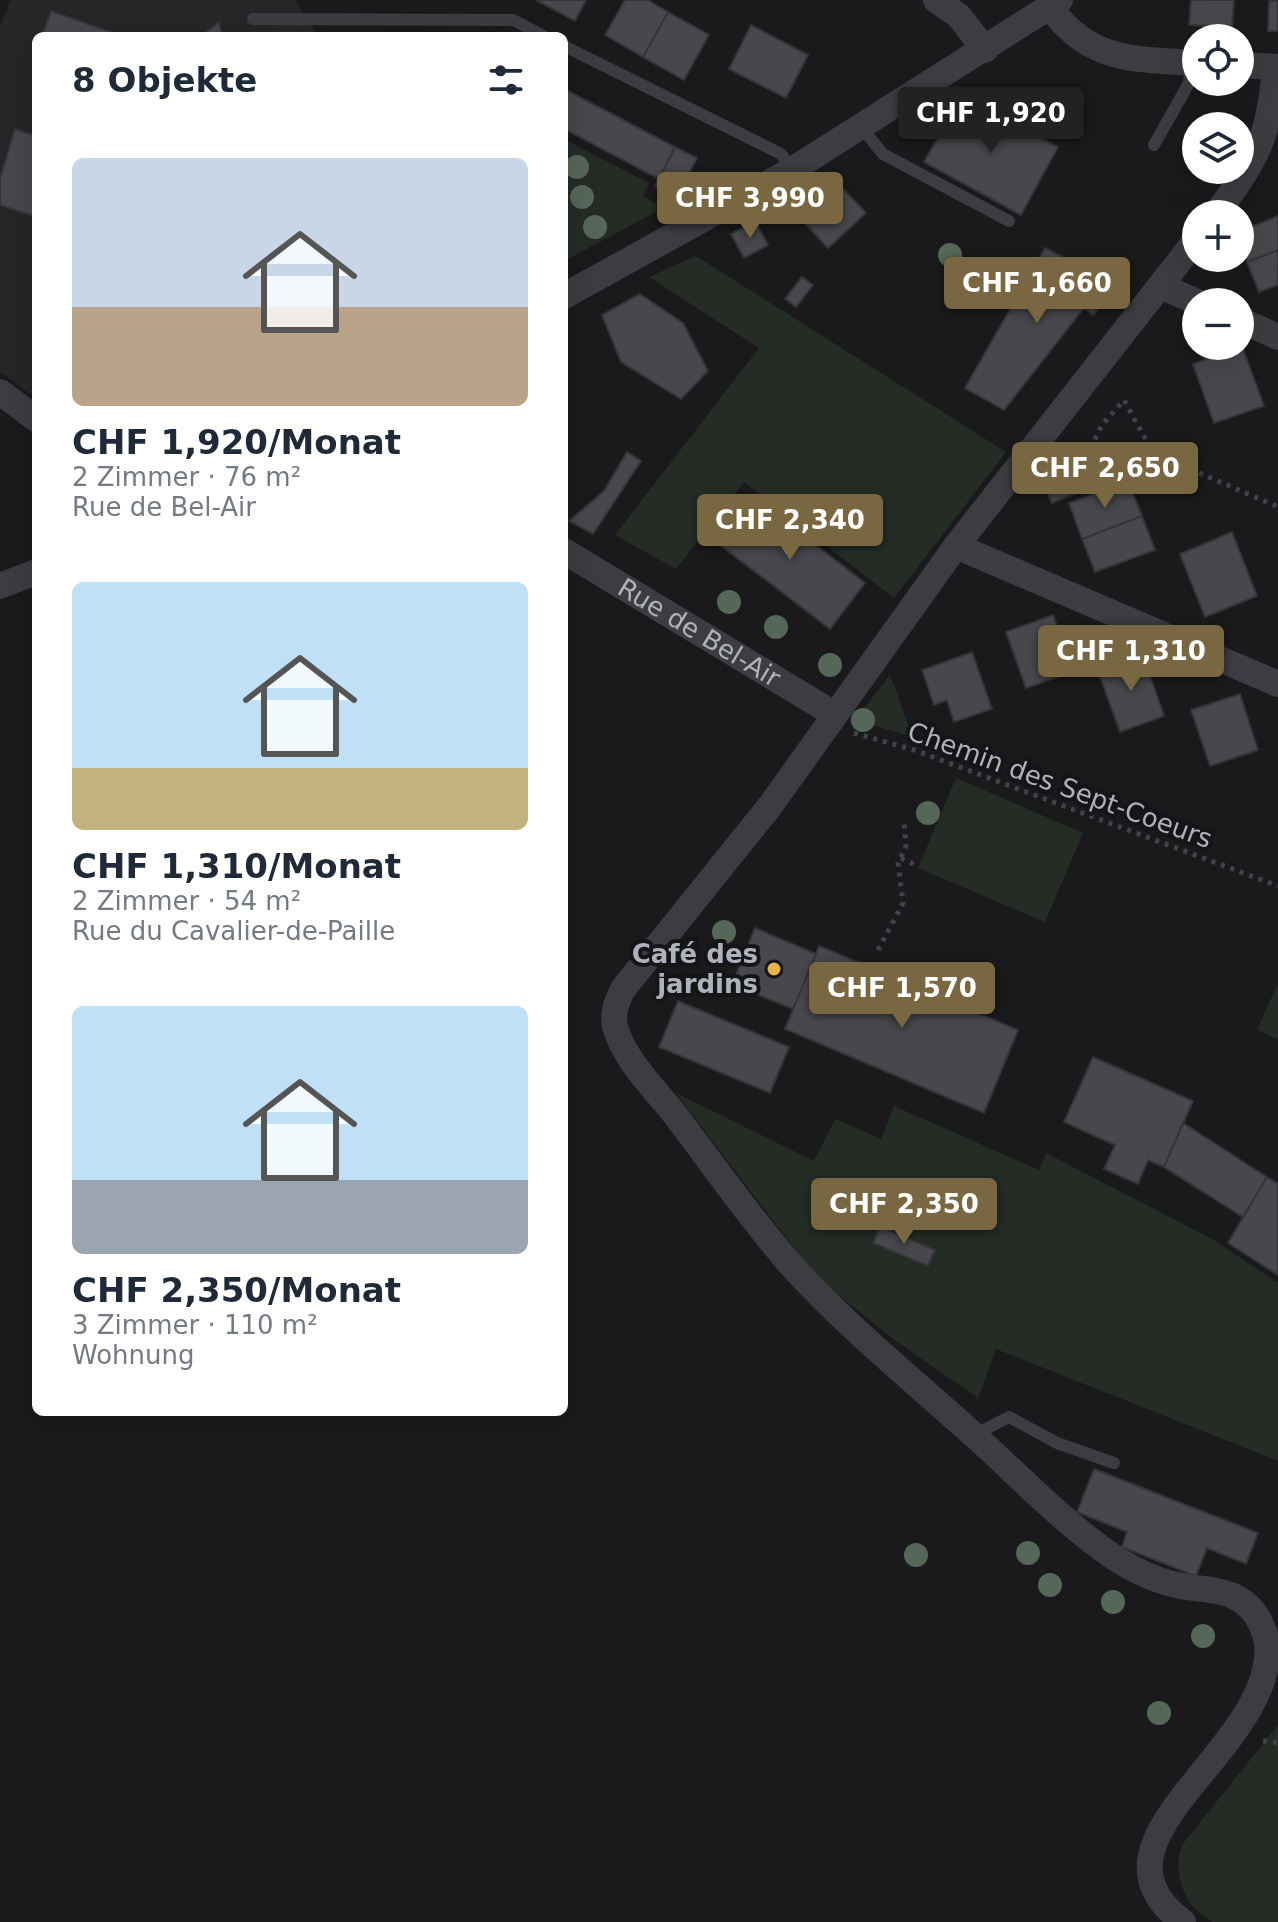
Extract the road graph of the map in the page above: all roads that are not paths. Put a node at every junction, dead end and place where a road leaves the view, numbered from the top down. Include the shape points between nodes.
1 (936, 0) edge
2 (1055, 3) edge
3 (253, 19) dead end
4 (536, 32) edge
5 (568, 48) edge
6 (985, 50) junction
7 (1182, 61) edge
8 (1254, 66) edge
9 (1276, 67) edge
10 (1182, 95) edge
11 (861, 127) junction
12 (1154, 145) dead end
13 (792, 170) junction
14 (1226, 200) edge
15 (1009, 221) dead end
16 (1182, 258) edge
17 (1161, 286) junction
18 (568, 294) edge
19 (1182, 295) edge
20 (1254, 326) edge
21 (1278, 337) edge
22 (0, 392) edge
23 (32, 416) edge
24 (956, 546) junction
25 (568, 554) edge
26 (32, 574) edge
27 (0, 586) edge
28 (1278, 684) edge
29 (831, 719) junction
30 (974, 1435) junction
31 (1114, 1463) dead end
32 (1183, 1922) edge

1 - 6 street via 959,16
2 - 6 street
2 - 7 street via 1081,41 1105,54
3 - 4 lane via 513,20
5 - 13 lane via 781,154
6 - 11 street
8 - 9 street
9 - 14 street via 1268,126 1258,154
10 - 12 lane
11 - 13 street
11 - 15 lane via 883,154
13 - 18 street
16 - 17 street
17 - 19 street
17 - 24 street
20 - 21 street
22 - 23 street
24 - 28 street
24 - 29 street
25 - 29 street, Rue de Bel-Air
26 - 27 street
29 - 30 street via 770,806 623,989 614,1024 633,1059 790,1263
30 - 31 lane via 1009,1417 1057,1443
30 - 32 street via 1113,1556 1155,1579 1240,1600 1262,1623 1272,1670 1266,1696 1242,1738 1159,1838 1154,1882 1162,1900

